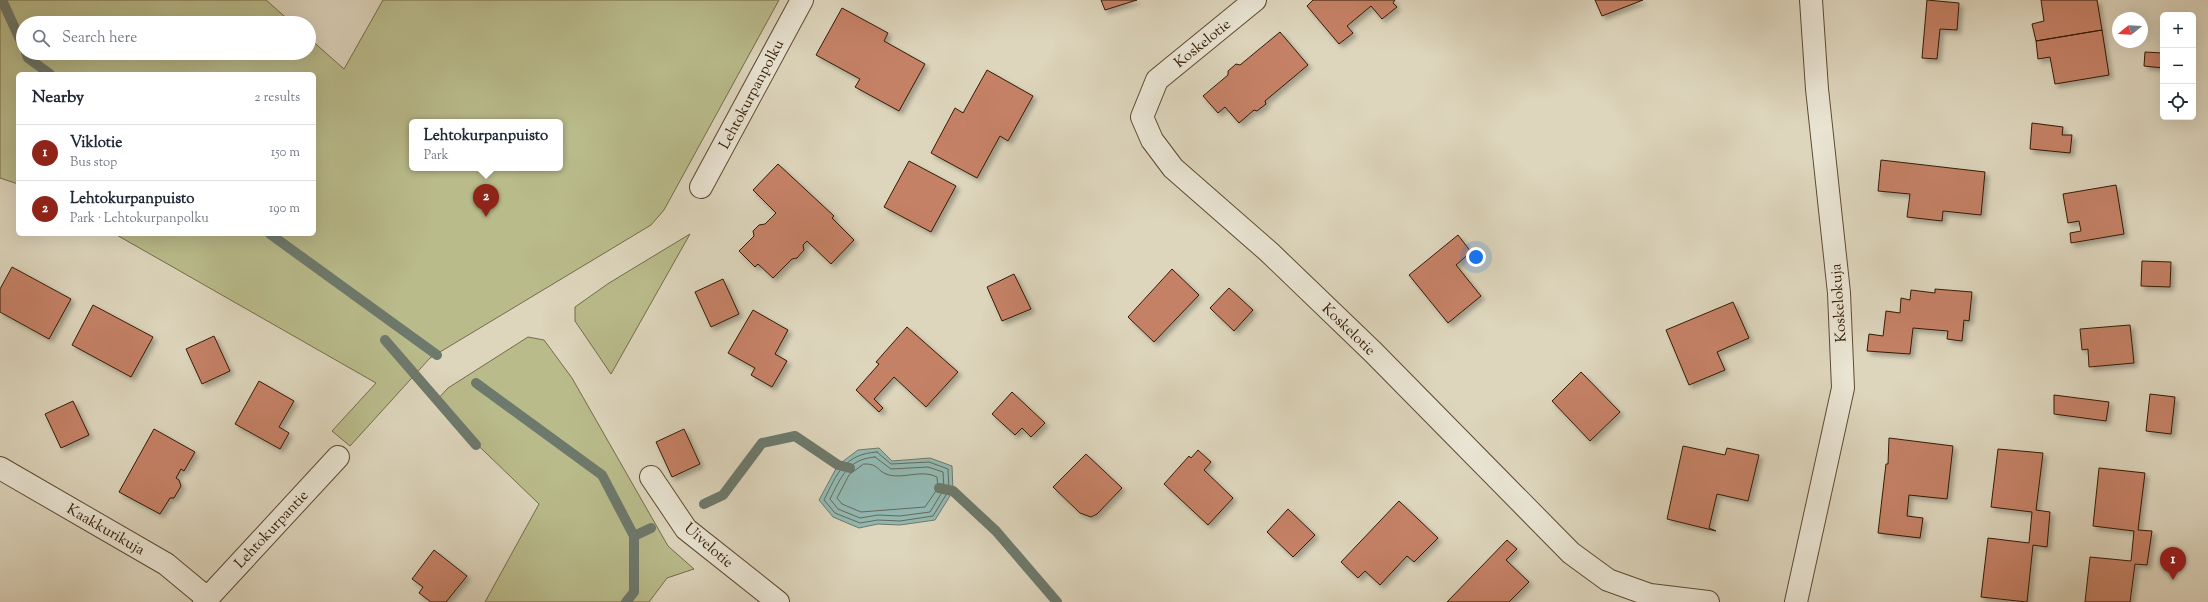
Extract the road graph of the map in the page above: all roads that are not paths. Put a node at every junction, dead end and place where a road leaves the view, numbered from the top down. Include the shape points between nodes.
1 (802, 0) edge
2 (1254, 0) edge
3 (1811, 0) edge
4 (701, 187) dead end
5 (338, 457) dead end
6 (0, 468) edge
7 (651, 477) dead end
8 (206, 600) edge
9 (778, 602) edge
10 (1708, 602) edge
11 (1796, 602) edge

1 - 4 street, Lehtokurpanpolku
2 - 10 street, Koskelotie via 1157,80 1142,117 1152,140 1173,168 1269,252 1373,352 1571,554 1608,580 1650,595
3 - 11 street, Koskelokuja via 1817,89 1839,293 1843,388
5 - 8 street, Lehtokurpantie
6 - 8 street, Kaakkurikuja via 166,564
7 - 9 street, Uivelotie via 686,528

